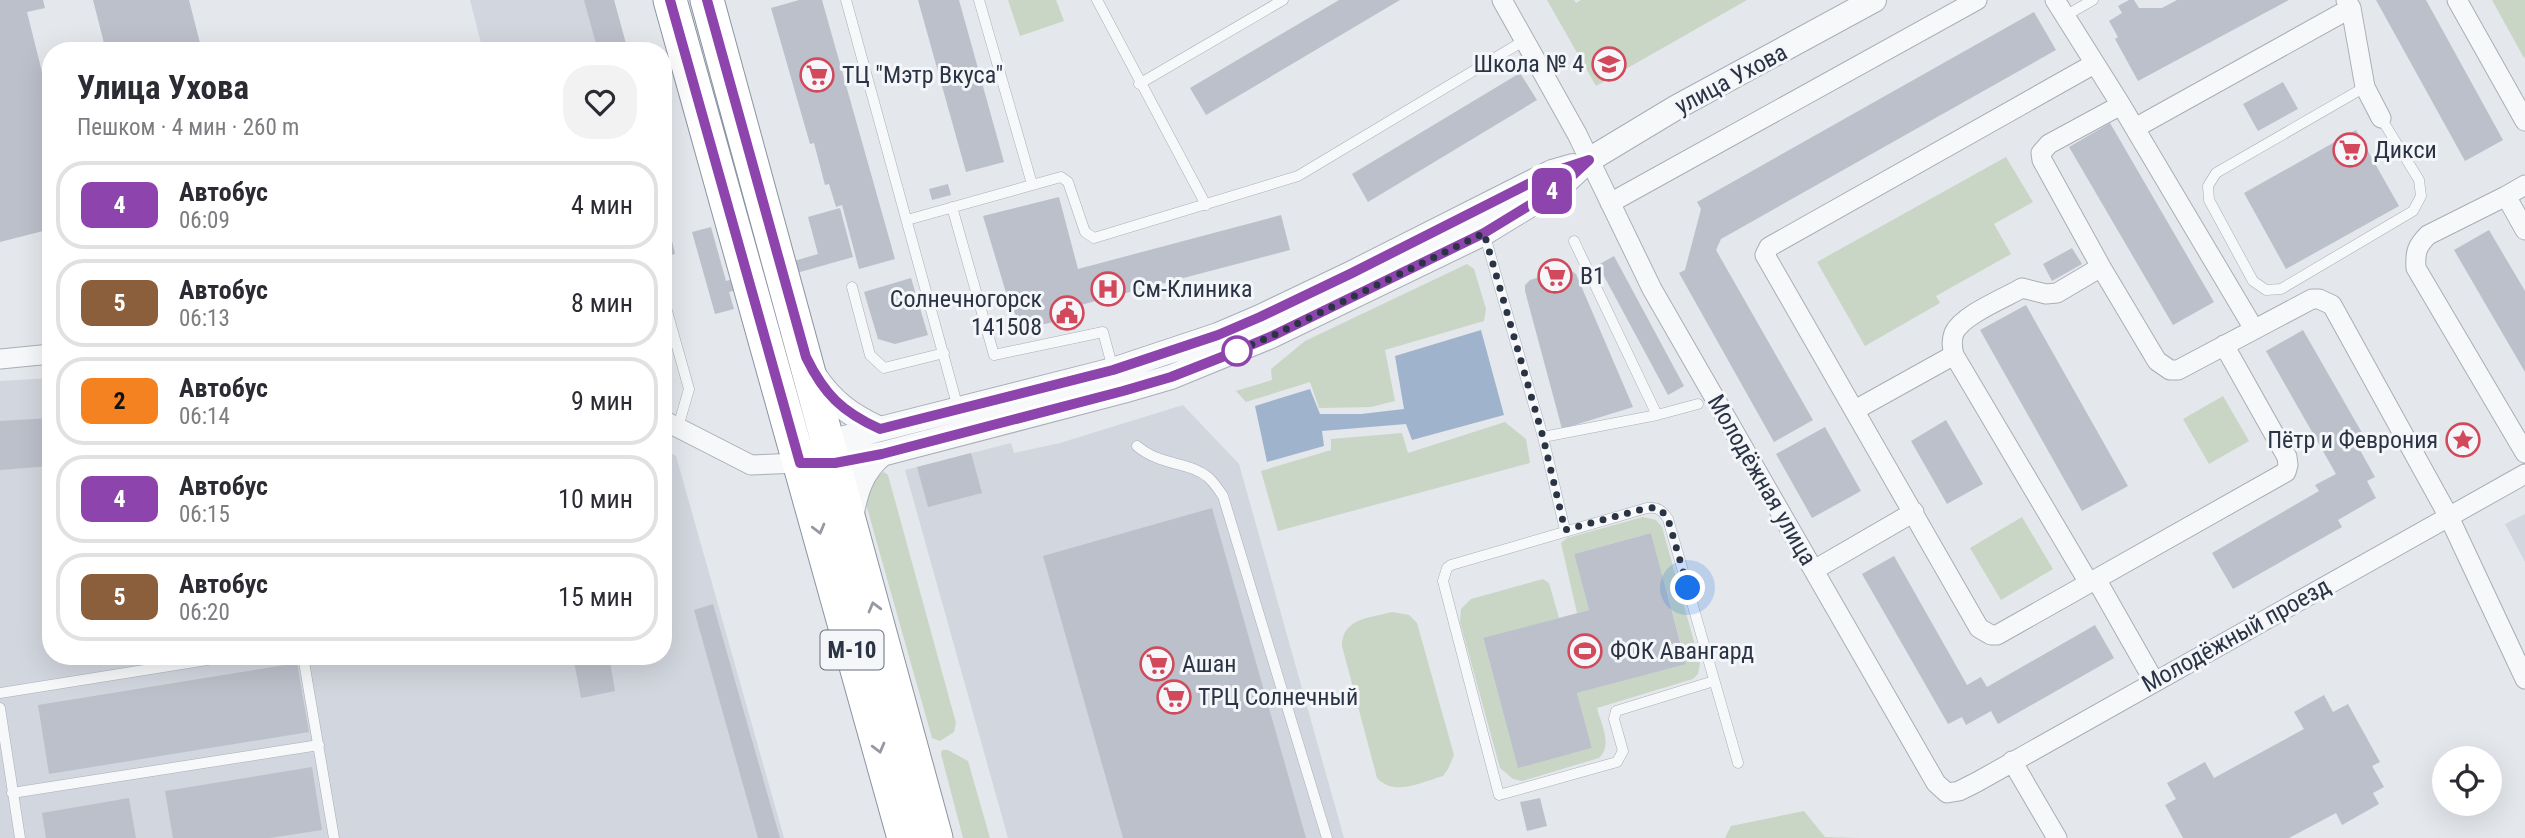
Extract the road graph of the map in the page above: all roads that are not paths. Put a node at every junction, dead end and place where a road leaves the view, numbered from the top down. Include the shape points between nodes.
1 (670, 0) edge
2 (707, 0) edge
3 (846, 0) edge
4 (979, 0) edge
5 (1097, 0) edge
6 (1283, 0) edge
7 (1502, 0) edge
8 (1874, 0) edge
9 (1977, 0) edge
10 (2093, 0) edge
11 (2456, 0) edge
12 (2348, 4) edge
13 (2060, 8) edge
14 (1525, 40) junction
15 (2094, 64) junction
16 (1139, 84) junction
17 (2365, 87) junction
18 (2121, 105) junction
19 (2381, 118) joint
20 (2525, 121) edge
21 (2135, 128) junction
22 (1589, 160) junction
23 (1032, 184) junction
24 (2525, 185) edge
25 (2506, 196) junction
26 (1610, 203) junction
27 (1206, 205) junction
28 (952, 207) junction
29 (907, 220) junction
30 (2525, 230) edge
31 (1484, 233) junction
32 (1574, 241) dead end
33 (2101, 267) junction
34 (852, 287) dead end
35 (672, 328) edge
36 (2254, 328) junction
37 (2224, 345) junction
38 (944, 353) junction
39 (42, 355) edge
40 (1954, 355) junction
41 (806, 357) junction
42 (0, 359) edge
43 (1113, 370) junction
44 (1698, 404) dead end
45 (959, 410) junction
46 (1855, 410) junction
47 (1657, 415) junction
48 (672, 422) edge
49 (672, 425) edge
50 (880, 429) junction
51 (1543, 437) junction
52 (1137, 446) dead end
53 (832, 453) junction
54 (2525, 453) edge
55 (882, 454) junction
56 (800, 463) junction
57 (2525, 474) edge
58 (1914, 512) junction
59 (2449, 517) junction
60 (851, 521) junction
61 (1565, 530) junction
62 (1814, 570) junction
63 (2093, 581) junction
64 (176, 665) edge
65 (305, 665) edge
66 (2525, 679) edge
67 (1714, 681) junction
68 (2154, 681) junction
69 (0, 693) edge
70 (0, 708) edge
71 (319, 746) junction
72 (2012, 761) junction
73 (1738, 763) dead end
74 (12, 793) junction
75 (1947, 793) joint
76 (20, 838) edge
77 (334, 838) edge
78 (904, 838) edge
79 (936, 838) edge
80 (1327, 838) edge
81 (2057, 838) edge

1 - 56 highway, М-10
2 - 41 highway, М-10
3 - 29 lane
4 - 23 lane
5 - 16 lane
6 - 16 lane
7 - 14 street, Молодёжная улица
8 - 22 street, улица Ухова
9 - 26 street
10 - 13 lane
11 - 20 street
12 - 17 street
12 - 21 street
13 - 15 street
14 - 22 street, Молодёжная улица
14 - 27 lane via 1298,176
15 - 18 street
15 - 46 street via 1766,249 1765,255
16 - 27 lane
17 - 19 street
17 - 19 lane via 2216,173 2208,186 2209,200 2253,281 2266,290 2281,289 2413,211 2421,196 2419,180
18 - 21 street
18 - 33 street via 2049,144 2041,153
21 - 36 street
22 - 26 street, Молодёжная улица
22 - 31 street, улица Ухова via 1561,186
22 - 43 street, улица Ухова via 1552,172 1260,317
23 - 27 lane via 1065,179 1085,232 1094,238
23 - 28 lane
24 - 25 street
25 - 30 street
25 - 54 street via 2428,234 2415,254 2416,268
26 - 62 street, Молодёжная улица via 1652,289
28 - 29 lane
28 - 43 lane via 994,355 1103,332
29 - 38 lane
31 - 51 lane
31 - 55 street, улица Ухова via 1272,336 1171,377
32 - 47 lane
33 - 37 street via 2163,367 2178,370
33 - 40 street via 2057,293 2022,288 1962,322 1951,342
34 - 38 lane via 870,355 884,368
35 - 48 lane via 689,388
36 - 37 street
36 - 59 street via 2312,299 2332,305
37 - 63 street via 2287,457 2286,472
38 - 45 lane
39 - 42 street
40 - 46 street
40 - 63 street
41 - 50 street via 827,395
41 - 53 highway, М-10
43 - 45 street, улица Ухова
44 - 47 lane
45 - 50 street, улица Ухова
46 - 58 street
47 - 51 lane
49 - 56 street via 751,465
50 - 53 street, улица Ухова
51 - 61 lane
52 - 80 lane via 1160,461 1198,471 1223,496
53 - 55 street, улица Ухова
53 - 56 street
53 - 60 highway, М-10
55 - 60 street via 860,480
56 -> 78 highway, М-10
57 - 59 street, Молодёжный проезд
58 - 62 street
58 - 63 street via 1985,632 1997,635
59 - 66 street
59 - 68 street, Молодёжный проезд
79 -> 60 highway, М-10
61 - 67 lane via 1647,508 1663,511
61 - 67 lane via 1451,565 1444,573 1499,795 1616,762 1623,751 1616,710
62 - 75 street, Молодёжная улица via 1936,783
63 - 68 street
64 - 69 lane
65 - 71 lane
67 - 73 lane
68 - 72 street, Молодёжный проезд
70 - 74 lane
71 - 74 lane
71 - 77 lane
72 - 75 street, Молодёжный проезд via 1959,791
72 - 81 street
74 - 76 lane

